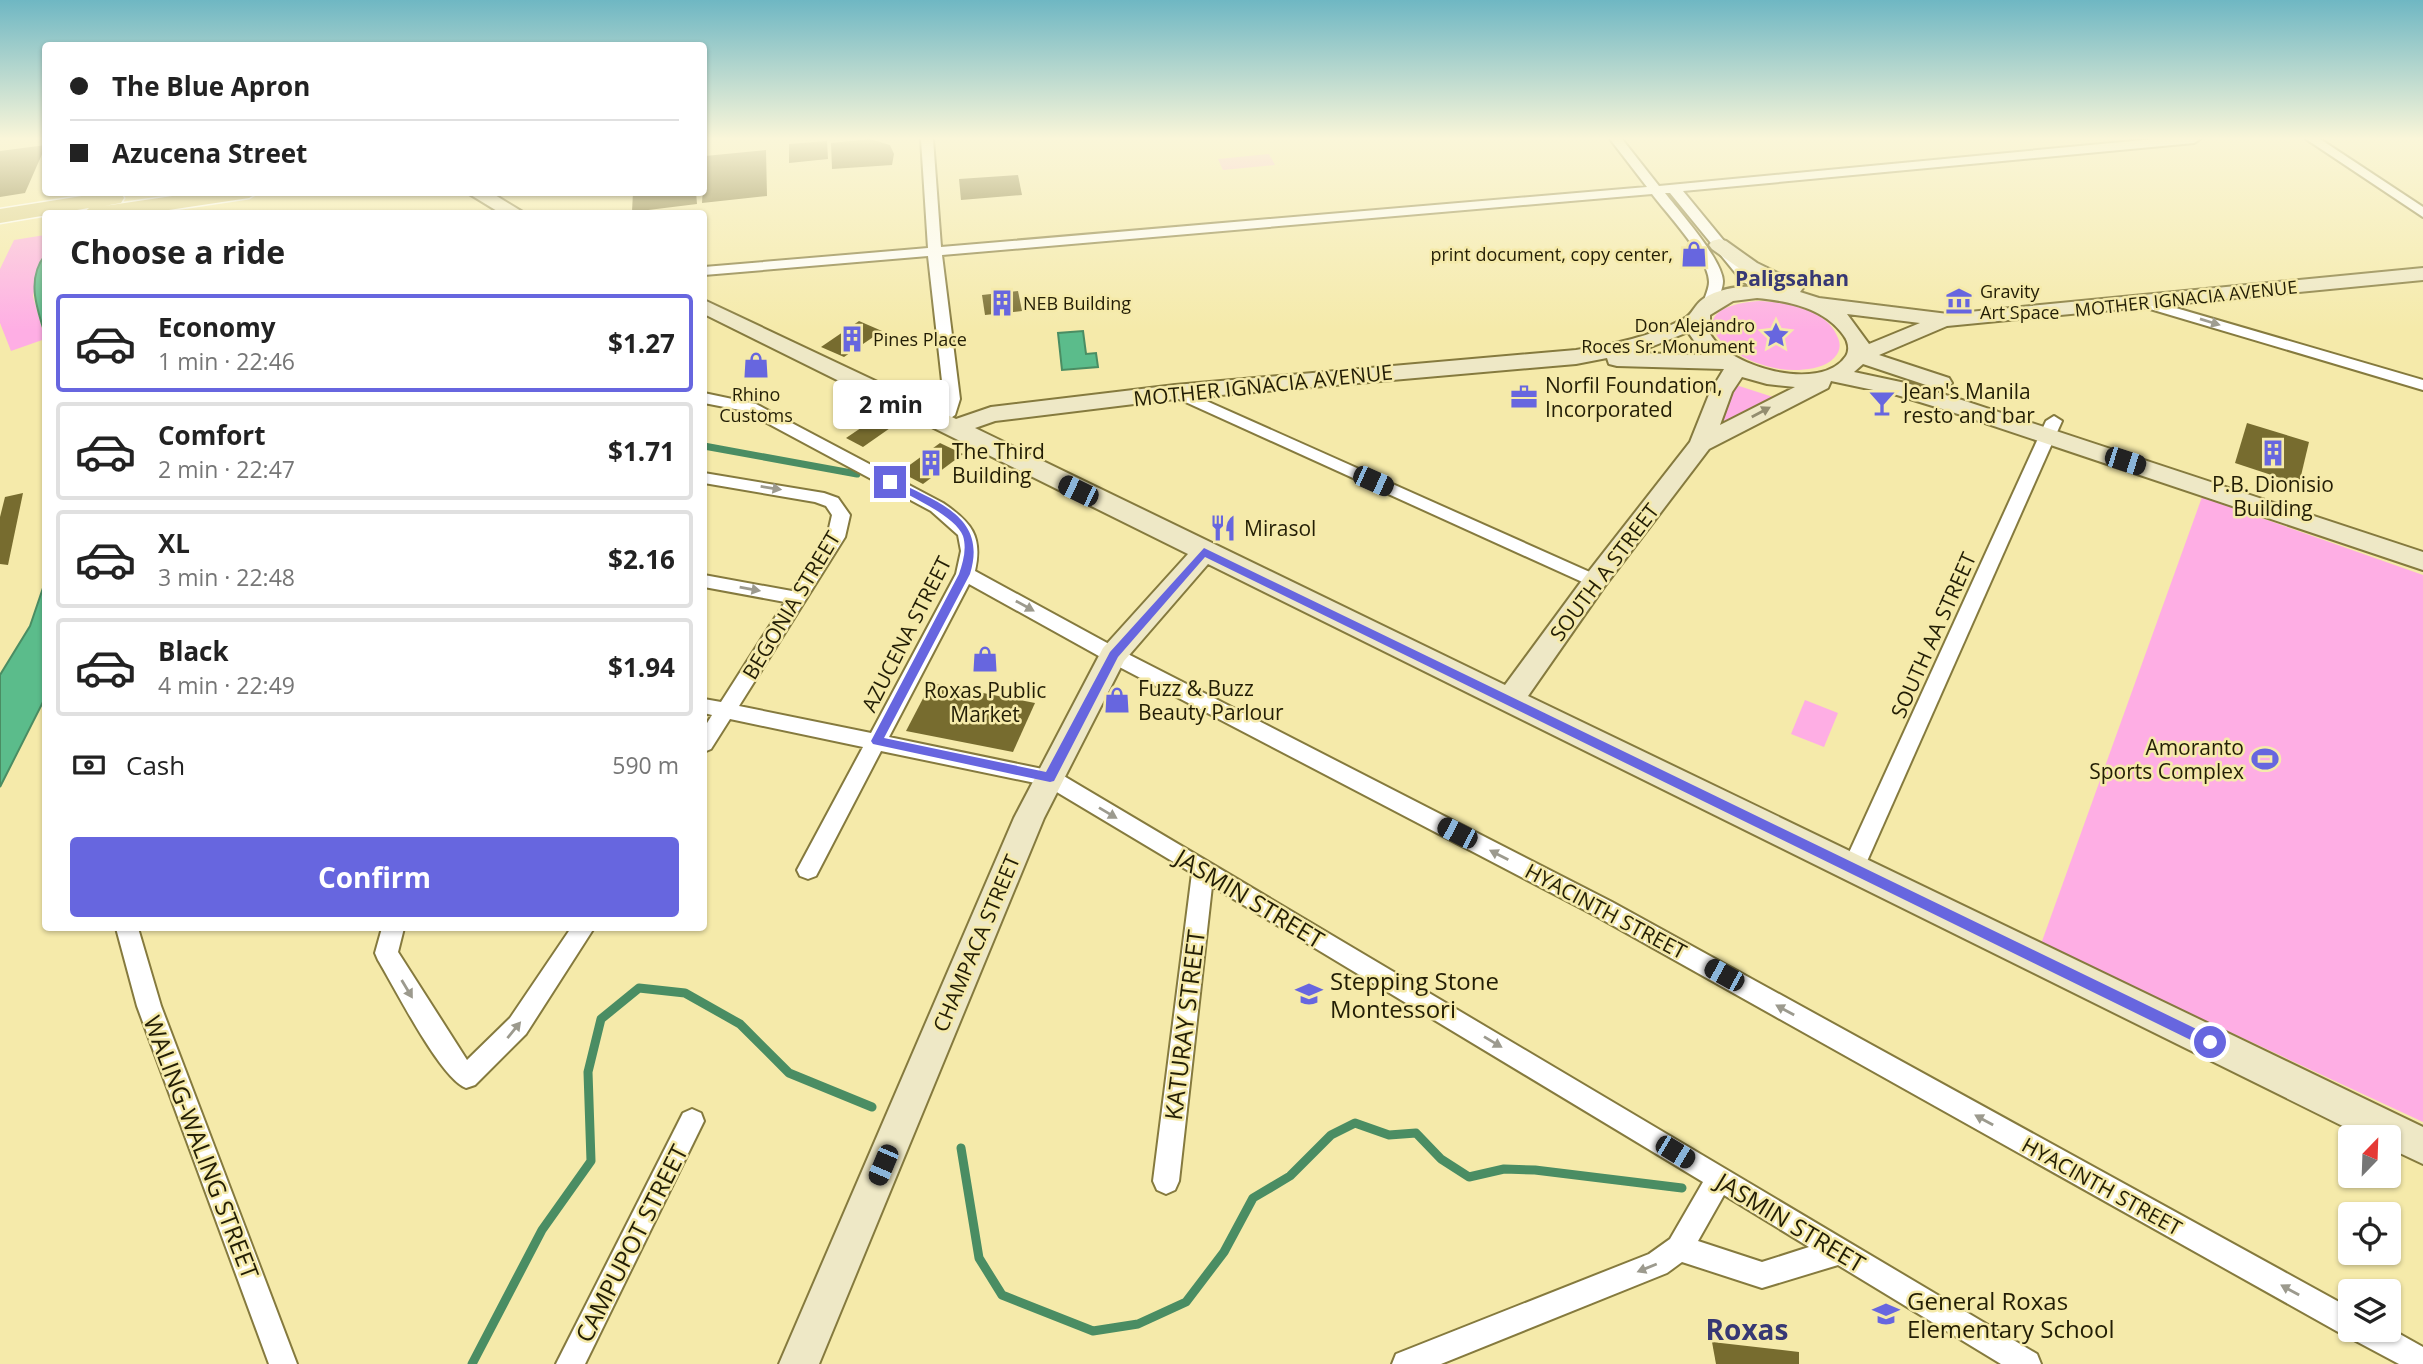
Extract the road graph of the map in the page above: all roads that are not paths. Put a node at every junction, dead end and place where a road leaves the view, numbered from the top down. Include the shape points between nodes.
1 (183, 203) edge
2 (931, 203) edge
3 (1512, 203) edge
4 (1666, 203) edge
5 (1685, 203) edge
6 (2407, 203) edge
7 (85, 204) edge
8 (148, 206) edge
9 (0, 209) edge
10 (42, 210) edge
11 (42, 210) edge
12 (2423, 213) edge
13 (0, 216) edge
14 (42, 221) edge
15 (0, 228) edge
16 (42, 230) edge
17 (0, 235) edge
18 (1719, 245) junction
19 (935, 253) junction
20 (707, 271) edge
21 (2423, 274) edge
22 (1769, 293) junction
23 (2145, 303) junction
24 (1815, 304) junction
25 (707, 307) edge
26 (1703, 312) junction
27 (1869, 312) junction
28 (1948, 320) junction
29 (1923, 327) junction
30 (1858, 353) junction
31 (1576, 357) junction
32 (1674, 360) junction
33 (1732, 364) junction
34 (1829, 377) junction
35 (1935, 381) junction
36 (2423, 385) edge
37 (1175, 392) junction
38 (1721, 392) junction
39 (707, 399) edge
40 (945, 426) junction
41 (2051, 428) junction
42 (1701, 444) junction
43 (707, 478) edge
44 (2423, 546) edge
45 (1204, 552) junction
46 (2423, 561) edge
47 (965, 574) junction
48 (707, 582) edge
49 (1595, 582) junction
50 (797, 597) junction
51 (1114, 655) junction
52 (1509, 701) junction
53 (707, 707) edge
54 (726, 710) junction
55 (707, 739) edge
56 (877, 741) junction
57 (1050, 778) junction
58 (1853, 869) junction
59 (808, 870) dead end
60 (1203, 870) junction
61 (132, 931) edge
62 (392, 931) edge
63 (581, 931) edge
64 (692, 1121) dead end
65 (2423, 1146) edge
66 (1719, 1180) junction
67 (1166, 1181) dead end
68 (1679, 1248) junction
69 (1839, 1251) junction
70 (2338, 1316) edge
71 (2386, 1342) edge
72 (2423, 1362) edge
73 (283, 1364) edge
74 (570, 1364) edge
75 (799, 1364) edge
76 (1406, 1364) edge
77 (2027, 1364) edge

1 - 8 main road
2 - 19 street
3 - 19 street
4 - 26 street via 1714,272 1716,283
5 - 18 street
6 - 12 street
7 - 8 main road
7 - 9 main road
7 - 10 main road
11 - 13 main road
14 - 15 main road
16 - 17 main road
18 - 22 street via 1752,282
18 - 27 street via 1782,283
19 - 20 street
19 - 40 street via 952,399
21 - 23 street, MOTHER IGNACIA AVENUE
22 - 24 street, MOTHER IGNACIA AVENUE
22 - 26 street, MOTHER IGNACIA AVENUE via 1735,294
23 - 28 street, MOTHER IGNACIA AVENUE
23 -> 36 street
24 - 27 street, MOTHER IGNACIA AVENUE
24 - 30 street via 1848,326 1857,339
25 - 40 street
26 - 31 street, MOTHER IGNACIA AVENUE via 1638,346
26 - 33 street via 1698,329 1707,346
27 - 28 street, MOTHER IGNACIA AVENUE
28 - 29 street, MOTHER IGNACIA AVENUE
29 - 30 street, MOTHER IGNACIA AVENUE
29 - 35 street via 1922,358
30 - 34 street, SOUTH A STREET via 1848,368
30 - 35 street
31 - 32 street, MOTHER IGNACIA AVENUE
31 - 37 street, MOTHER IGNACIA AVENUE
32 - 33 street, MOTHER IGNACIA AVENUE
32 - 38 street via 1707,376
33 - 34 street via 1787,380
33 - 38 street, SOUTH A STREET
34 - 41 street via 1902,390
42 -> 34 street, SOUTH A STREET
35 - 41 street
37 - 40 street, MOTHER IGNACIA AVENUE via 991,414
37 - 49 street
38 - 42 street, SOUTH A STREET
39 - 47 street, AZUCENA STREET via 750,407 937,507 964,528 969,538
40 - 45 street
41 - 44 street
41 - 46 street
41 - 58 street, SOUTH AA STREET
42 - 49 street, SOUTH A STREET
43 -> 50 street, BEGONIA STREET via 832,502 841,515 840,528
45 - 51 street, CHAMPACA STREET
45 - 52 street
47 -> 51 street, HYACINTH STREET
47 - 56 street, AZUCENA STREET
48 -> 50 street
49 - 52 street, SOUTH A STREET
50 - 54 street, BEGONIA STREET
51 - 57 street, CHAMPACA STREET
70 -> 51 street, HYACINTH STREET via 1604,909
52 - 58 street
53 - 54 street, JASMIN STREET
54 - 55 street, BEGONIA STREET
54 - 56 street, JASMIN STREET
56 - 57 street, JASMIN STREET
56 - 59 street, AZUCENA STREET
57 -> 60 street, JASMIN STREET
57 - 75 street, CHAMPACA STREET via 1023,830
58 - 65 street
60 -> 66 street, JASMIN STREET
60 - 67 street, KATURAY STREET
61 - 73 street, WALING-WALING STREET via 149,1006
62 -> 63 street via 386,953 466,1077 518,1026
64 - 74 street, CAMPUPOT STREET
66 - 68 street
66 - 69 street, JASMIN STREET
68 - 69 street via 1762,1275
68 -> 76 street via 1658,1264
69 - 77 street, JASMIN STREET
71 - 72 street

